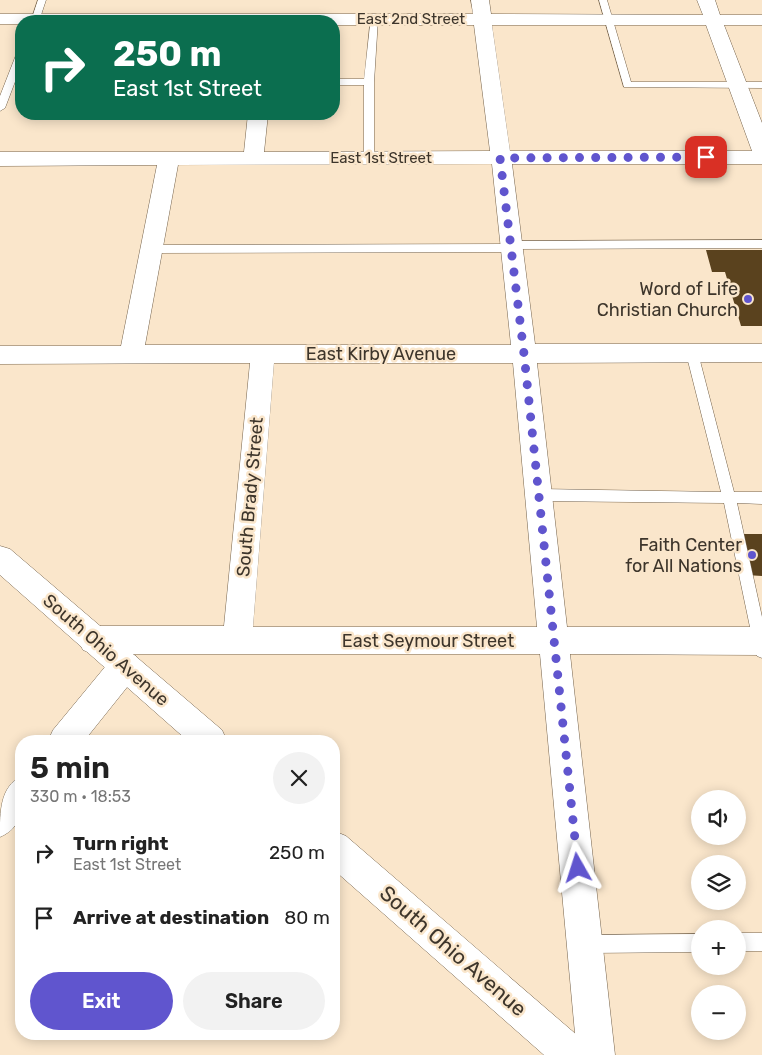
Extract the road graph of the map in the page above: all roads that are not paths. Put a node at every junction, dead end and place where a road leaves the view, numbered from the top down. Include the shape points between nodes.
1 (42, 0) edge
2 (271, 0) edge
3 (603, 0) edge
4 (706, 0) edge
5 (481, 10) edge
6 (37, 15) edge
7 (270, 15) edge
8 (0, 19) edge
9 (15, 19) edge
10 (340, 20) edge
11 (374, 20) junction
12 (608, 20) junction
13 (713, 20) junction
14 (762, 20) edge
15 (15, 82) edge
16 (340, 82) edge
17 (368, 82) junction
18 (738, 85) junction
19 (762, 85) edge
20 (0, 108) edge
21 (257, 120) edge
22 (762, 150) edge
23 (762, 157) edge
24 (0, 158) edge
25 (168, 158) junction
26 (253, 158) junction
27 (369, 158) junction
28 (500, 158) junction
29 (762, 244) edge
30 (511, 247) junction
31 (151, 249) junction
32 (0, 354) edge
33 (131, 354) junction
34 (263, 354) junction
35 (524, 354) junction
36 (692, 354) junction
37 (762, 354) edge
38 (538, 495) junction
39 (729, 498) junction
40 (762, 498) edge
41 (0, 558) edge
42 (93, 640) junction
43 (236, 640) junction
44 (552, 641) junction
45 (761, 644) edge
46 (125, 666) junction
47 (69, 735) edge
48 (205, 735) edge
49 (15, 800) edge
50 (0, 820) edge
51 (340, 853) edge
52 (746, 942) edge
53 (762, 942) edge
54 (691, 943) edge
55 (586, 944) junction
56 (572, 1055) edge
57 (596, 1055) edge

1 - 6 lane
2 - 7 street
3 - 12 lane
4 - 13 street
5 - 11 street, East 2nd Street
5 - 12 street, East 2nd Street
5 - 28 street
8 - 9 street, East 2nd Street
10 - 11 street, East 2nd Street
11 - 17 lane
12 - 13 street, East 2nd Street
12 - 18 lane via 627,85
13 - 14 street, East 2nd Street
13 - 18 street
15 - 20 lane
16 - 17 lane
17 - 27 lane
18 - 19 lane
18 - 22 street
21 - 26 street
23 - 28 street, East 1st Street
24 - 25 street, East 1st Street
25 - 26 street, East 1st Street
25 - 31 street
26 - 27 street, East 1st Street
27 - 28 street, East 1st Street
28 - 30 street
29 - 30 lane
30 - 31 lane
30 - 35 street
31 - 33 street
32 - 33 street, East Kirby Avenue
33 - 34 street, East Kirby Avenue
34 - 35 street, East Kirby Avenue
34 - 43 street, South Brady Street
35 - 36 street, East Kirby Avenue
35 - 38 street
36 - 37 street, East Kirby Avenue
36 - 39 lane
38 - 39 lane
38 - 44 street
39 - 40 lane
39 - 45 lane
41 - 42 street, South Ohio Avenue
42 - 43 street, East Seymour Street
42 - 46 street, South Ohio Avenue
43 - 44 street, East Seymour Street
44 - 45 street, East Seymour Street
44 - 55 street
46 - 47 street
46 - 48 street, South Ohio Avenue
49 - 50 street
51 - 56 street, South Ohio Avenue
52 - 53 lane
54 - 55 lane
55 - 57 street

